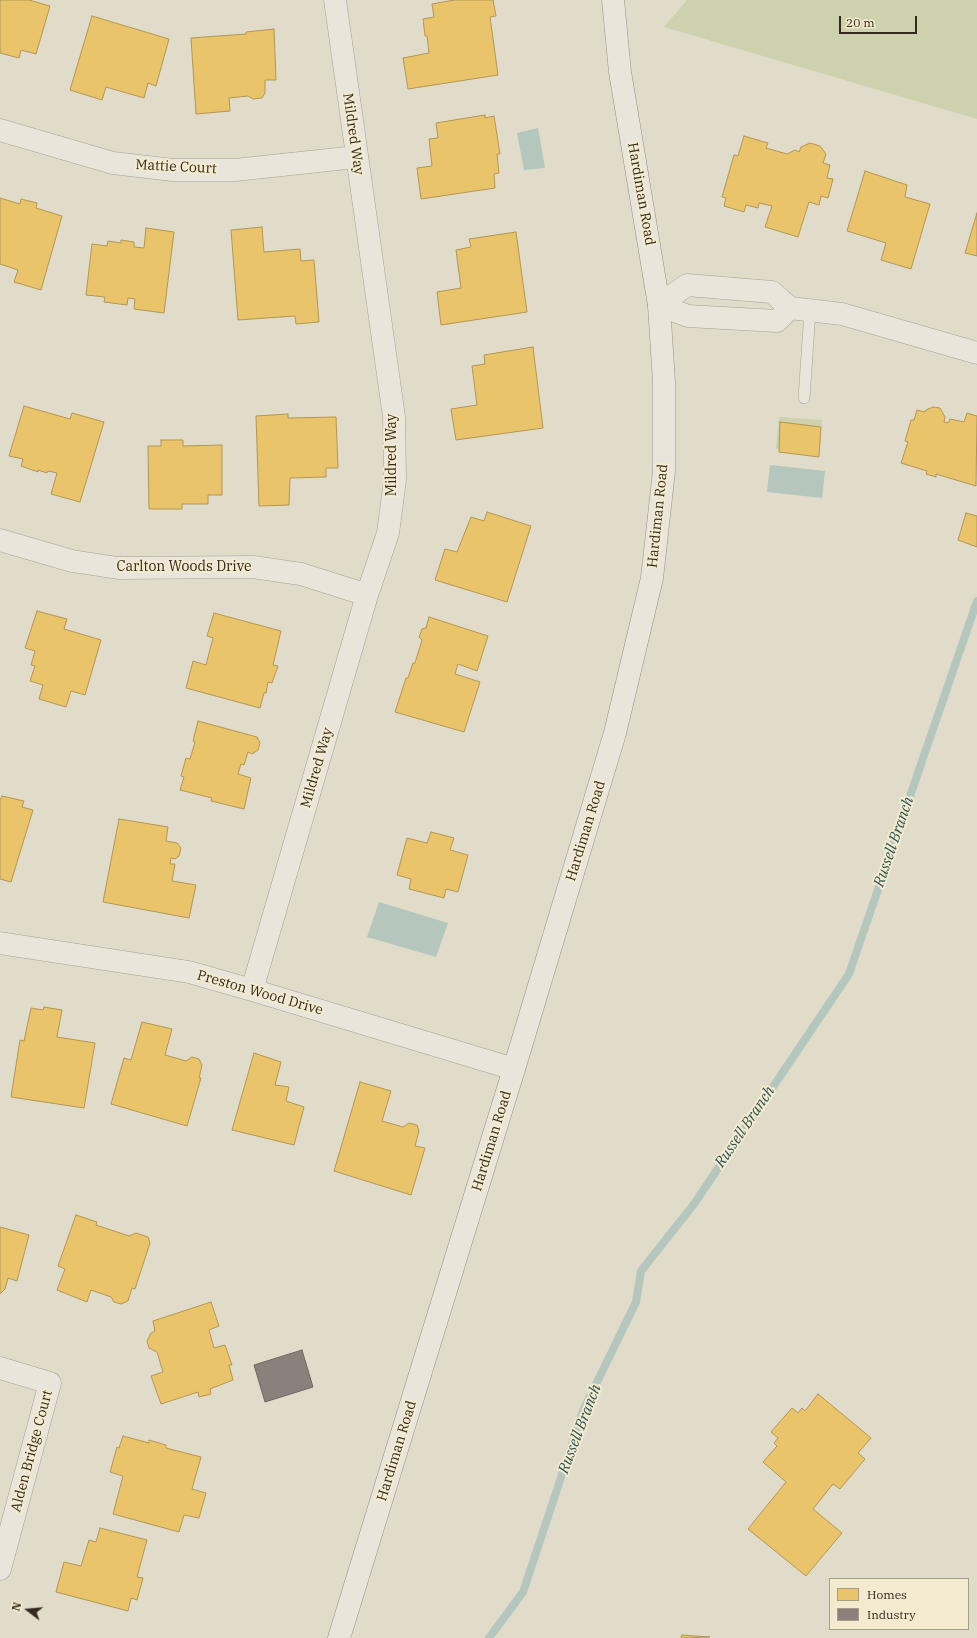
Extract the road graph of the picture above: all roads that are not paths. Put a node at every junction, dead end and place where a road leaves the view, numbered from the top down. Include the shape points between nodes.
1 (335, 0) edge
2 (613, 0) edge
3 (0, 130) edge
4 (356, 157) junction
5 (660, 305) junction
6 (800, 309) junction
7 (977, 353) edge
8 (804, 398) dead end
9 (0, 540) edge
10 (367, 595) junction
11 (0, 943) edge
12 (252, 990) junction
13 (514, 1069) junction
14 (0, 1368) edge
15 (0, 1569) edge
16 (339, 1638) edge

1 - 4 street, Mildred Way
2 - 5 street, Hardiman Road via 620,72
3 - 4 street, Mattie Court via 113,163 173,170 235,170
4 - 10 street, Mildred Way via 394,417 395,480 388,533
5 - 6 street via 688,316 777,321
5 - 6 street via 688,285 772,292
5 - 13 street, Hardiman Road via 664,382 664,471 652,578 615,733
6 - 7 street via 842,314
6 - 8 lane
9 - 10 street, Carlton Woods Drive via 72,561 118,568 253,567 301,574
10 - 12 street, Mildred Way
11 - 12 street, Preston Wood Drive via 189,972
12 - 13 street, Preston Wood Drive
13 - 16 street, Hardiman Road
14 - 15 street, Alden Bridge Court via 50,1383

